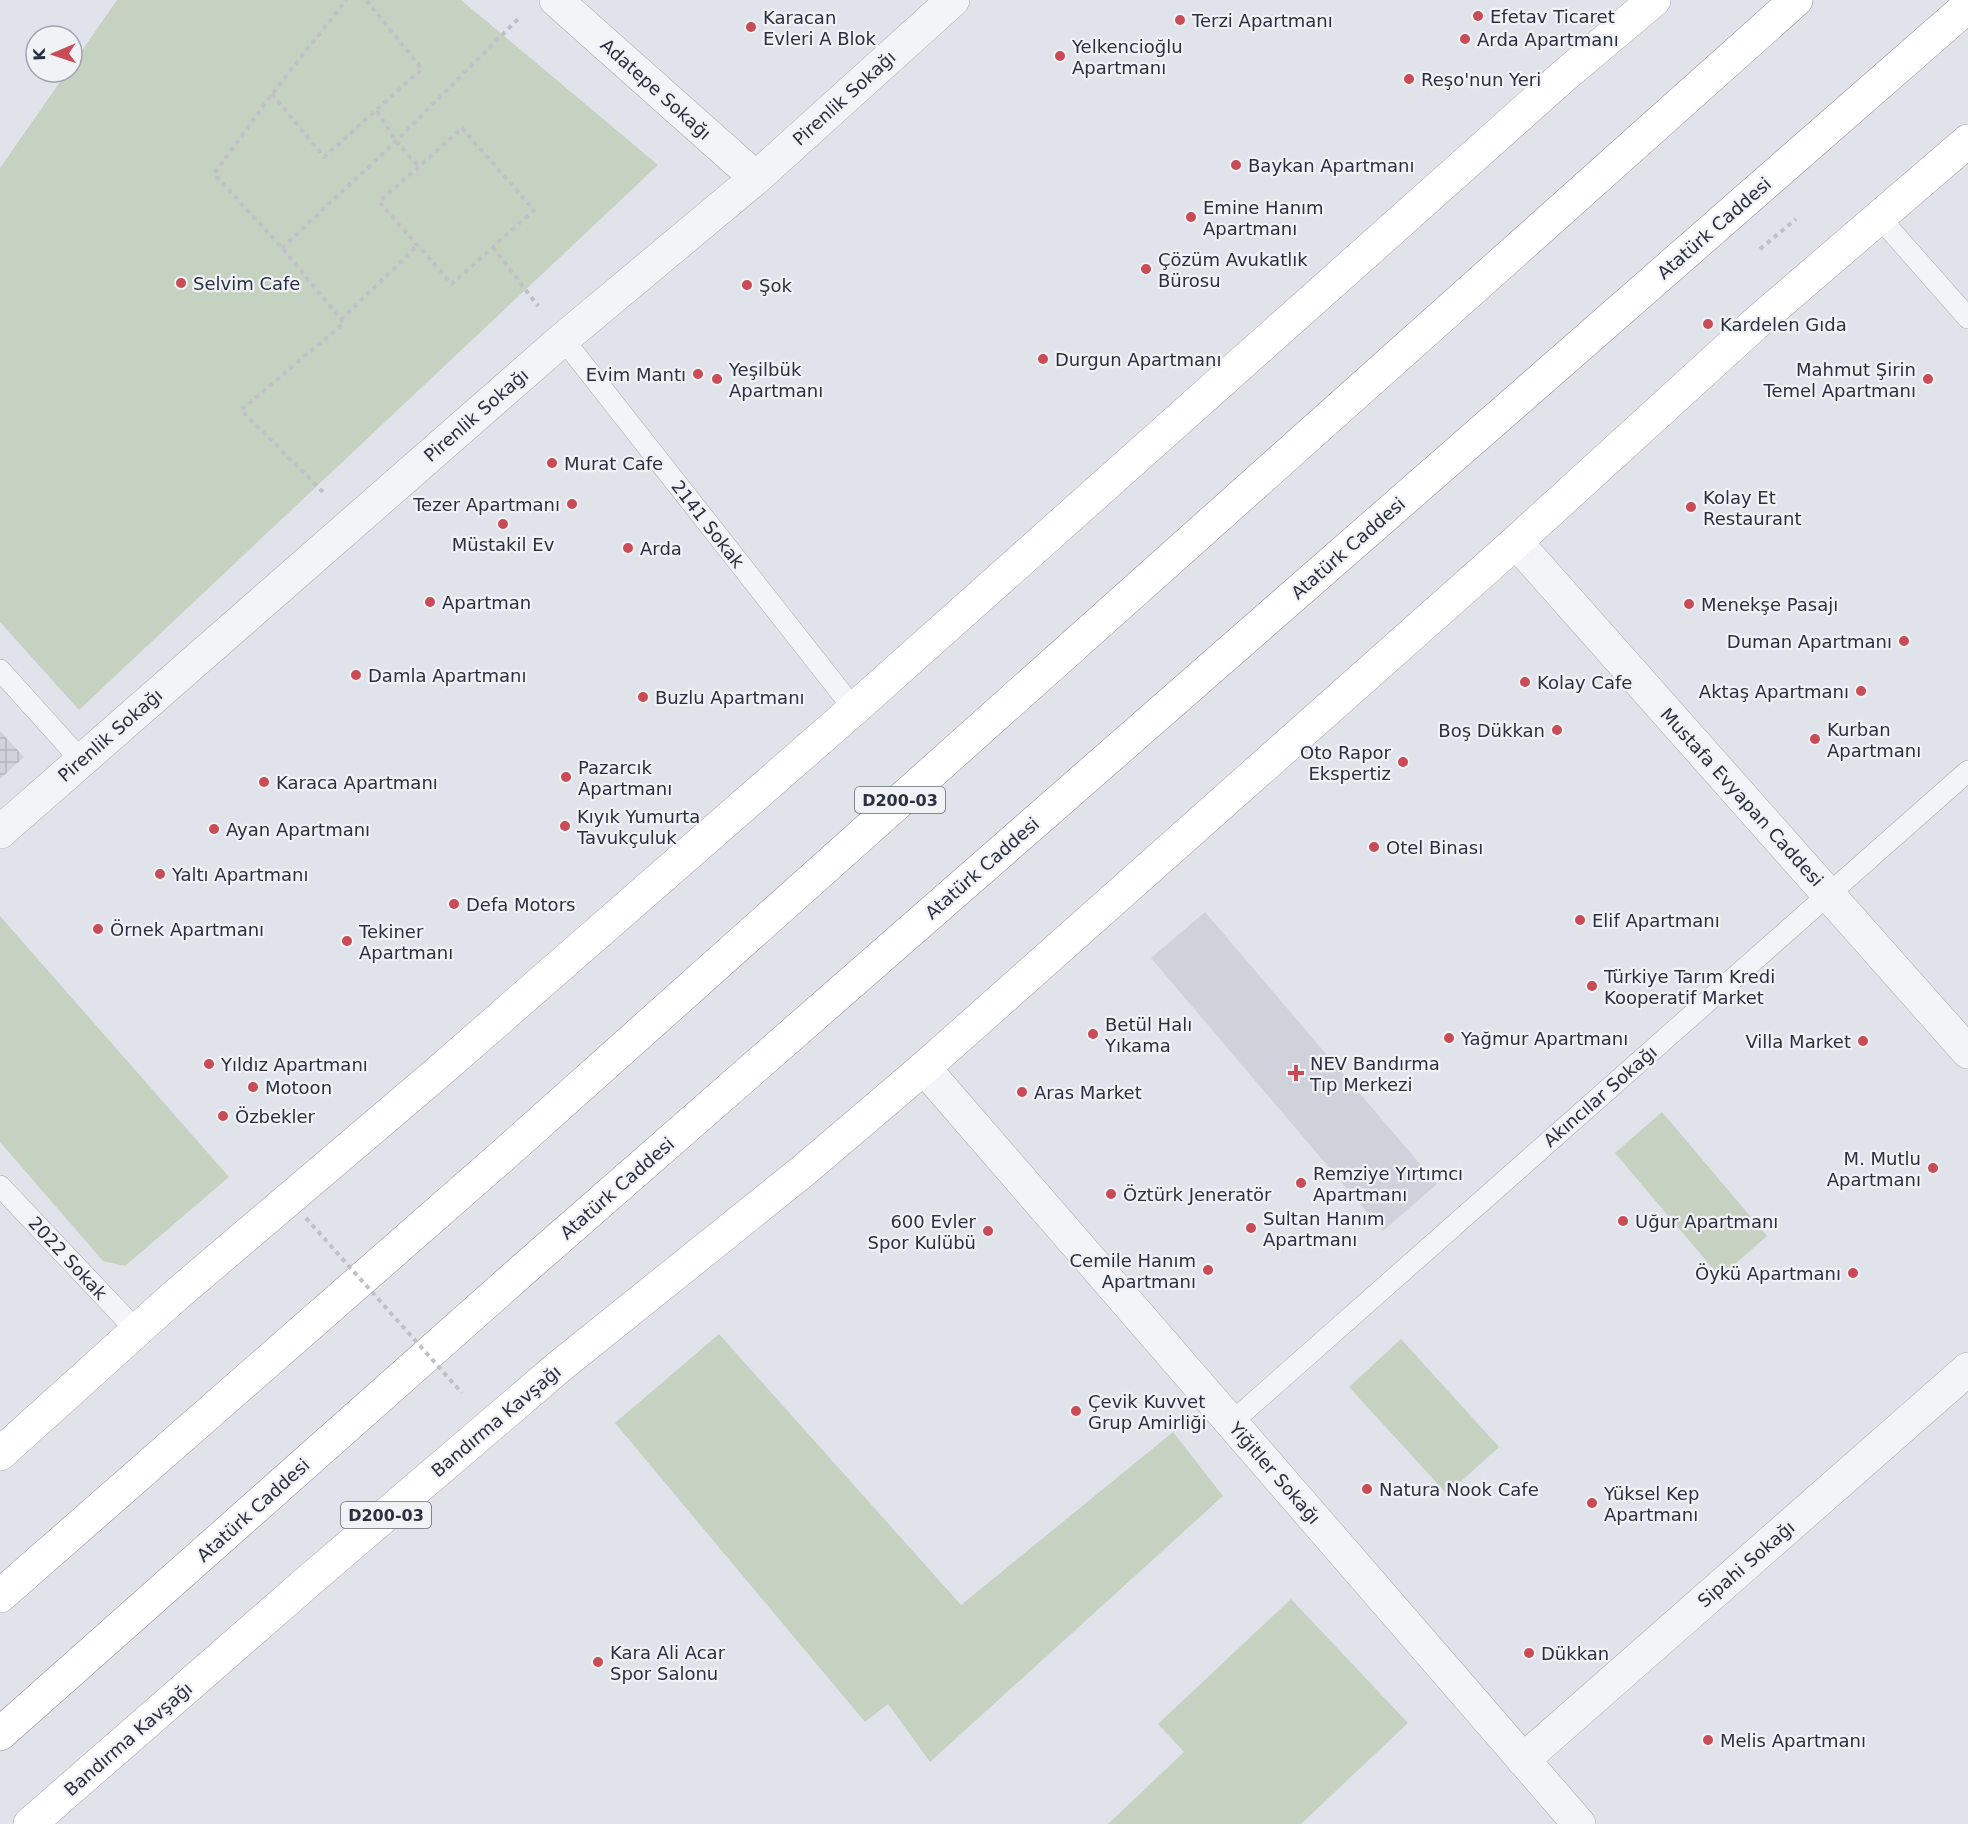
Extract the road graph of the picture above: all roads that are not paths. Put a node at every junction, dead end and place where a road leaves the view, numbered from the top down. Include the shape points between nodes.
1 (556, 0) edge
2 (952, 0) edge
3 (1654, 0) edge
4 (1796, 0) edge
5 (1968, 6) edge
6 (1968, 141) edge
7 (756, 178) junction
8 (1879, 217) junction
9 (1968, 318) edge
10 (563, 339) junction
11 (1516, 542) junction
12 (0, 670) edge
13 (854, 709) junction
14 (81, 760) junction
15 (1968, 771) edge
16 (0, 832) edge
17 (1828, 894) junction
18 (1968, 1052) edge
19 (924, 1068) junction
20 (0, 1186) edge
21 (136, 1331) junction
22 (1968, 1369) edge
23 (1232, 1422) junction
24 (0, 1454) edge
25 (0, 1596) edge
26 (0, 1734) edge
27 (1523, 1760) junction
28 (30, 1824) edge
29 (1579, 1824) edge

1 - 7 street, Adatepe Sokağı
2 - 7 street, Pirenlik Sokağı
3 - 13 main road
4 - 25 main road, D200-03 via 508,1151
5 - 26 main road, Atatürk Caddesi via 533,1261
6 - 8 main road
7 - 10 street, Pirenlik Sokağı
8 - 9 lane
8 - 11 main road
10 - 13 lane, 2141 Sokak
10 - 14 street, Pirenlik Sokağı
11 - 17 street, Mustafa Evyapan Caddesi
11 - 19 main road
12 - 14 lane
13 - 21 main road
14 - 16 street, Pirenlik Sokağı
15 - 17 lane, Akıncılar Sokağı
17 - 18 street, Mustafa Evyapan Caddesi
17 - 23 lane, Akıncılar Sokağı
19 - 23 street, Yiğitler Sokağı
19 - 28 main road, Bandırma Kavşağı / D200-03 via 560,1366
20 - 21 lane, 2022 Sokak
21 - 24 main road
22 - 27 street, Sipahi Sokağı
23 - 27 street, Yiğitler Sokağı
27 - 29 street, Yiğitler Sokağı

